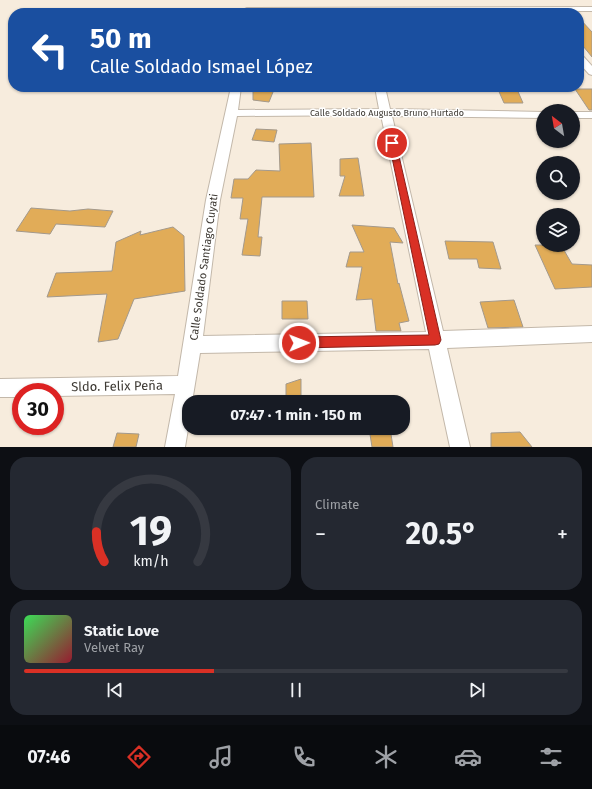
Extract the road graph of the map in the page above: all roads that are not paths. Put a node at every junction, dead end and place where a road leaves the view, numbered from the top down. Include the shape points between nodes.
1 (530, 0) edge
2 (362, 7) edge
3 (333, 8) edge
4 (398, 8) edge
5 (537, 8) edge
6 (584, 63) edge
7 (592, 72) edge
8 (235, 92) edge
9 (381, 92) edge
10 (386, 112) junction
11 (232, 113) junction
12 (536, 115) edge
13 (580, 115) edge
14 (592, 115) edge
15 (592, 334) edge
16 (435, 340) junction
17 (193, 345) junction
18 (186, 385) junction
19 (0, 388) edge
20 (175, 447) edge
21 (460, 447) edge

1 - 5 street
2 - 3 street
2 - 4 street
6 - 7 street
8 - 11 street, Calle Soldado Santiago Cuyati
9 - 10 street
10 - 11 street, Calle Soldado Augusto Bruno Hurtado
10 - 12 street, Calle Soldado Augusto Bruno Hurtado
10 - 16 street
11 - 17 street, Calle Soldado Santiago Cuyati via 213,200
13 - 14 street
15 - 16 street
16 - 17 street
16 - 21 street
17 - 18 street, Calle Soldado Santiago Cuyati
18 - 19 street, Sldo. Felix Peña
18 - 20 street, Calle Soldado Santiago Cuyati

